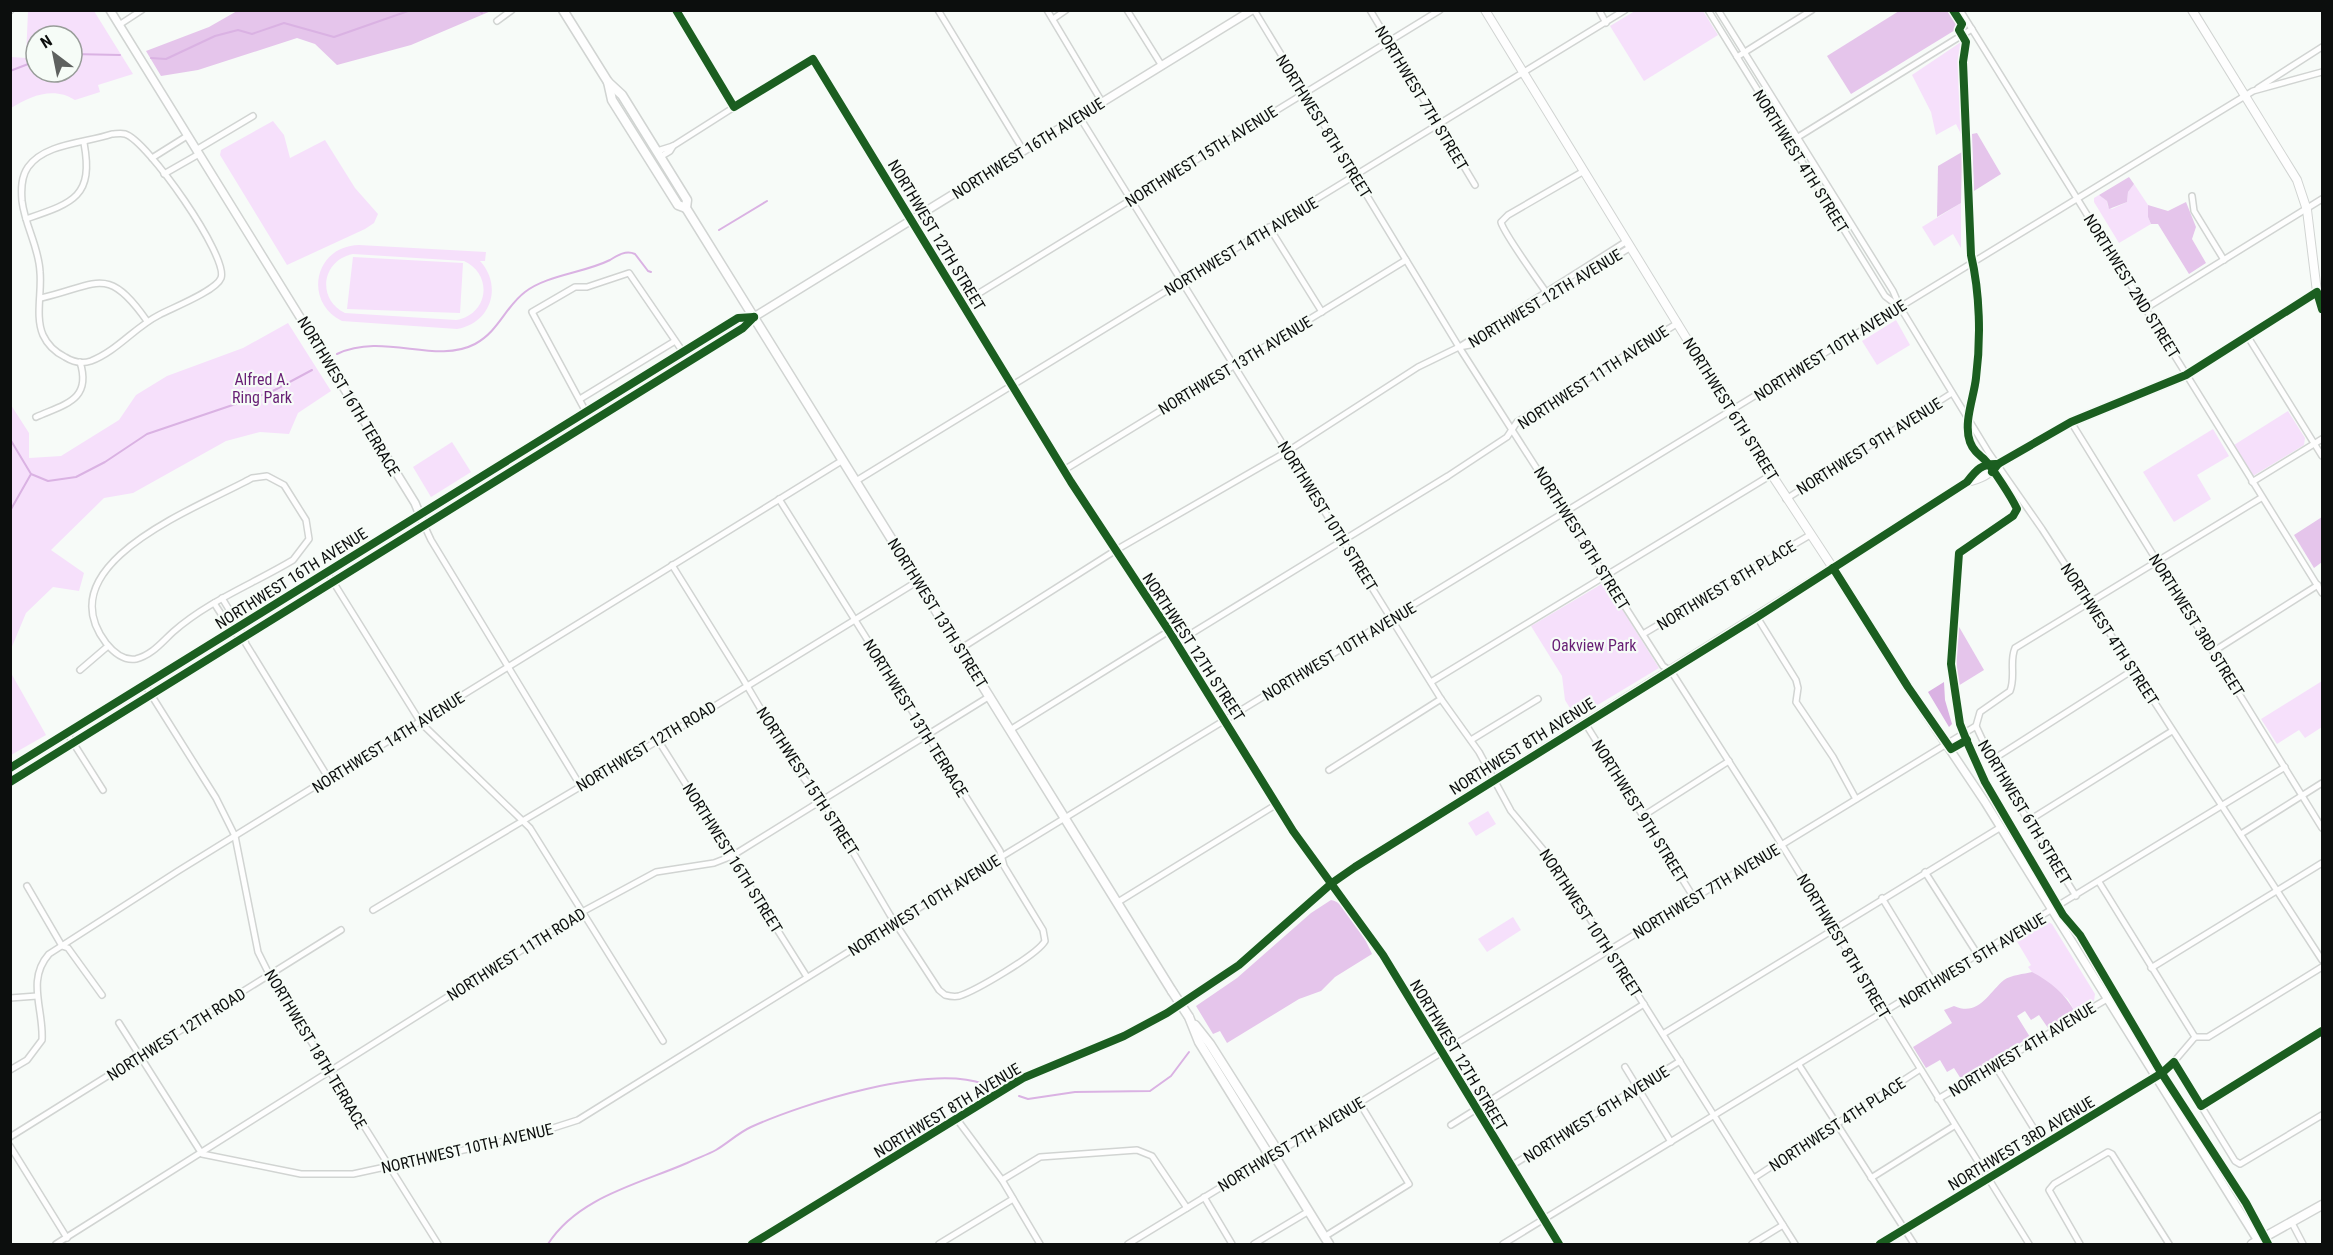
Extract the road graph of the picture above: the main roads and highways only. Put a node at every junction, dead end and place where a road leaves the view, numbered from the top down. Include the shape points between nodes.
1 (563, 10) edge
2 (1485, 10) edge
3 (2192, 10) edge
4 (608, 82) junction
5 (612, 100) junction
6 (659, 154) junction
7 (686, 208) junction
8 (2321, 290) edge
9 (2322, 309) edge
10 (754, 317) junction
11 (586, 412) junction
12 (590, 422) junction
13 (525, 450) junction
14 (529, 460) junction
15 (1833, 568) joint
16 (10, 768) edge
17 (10, 782) edge
18 (2322, 1205) edge
19 (1326, 1241) edge
20 (2257, 1243) edge

1 - 4 main road, NORTHWEST 13TH STREET
2 - 15 main road, NORTHWEST 6TH STREET via 1731,411
3 - 8 main road via 2296,180 2307,210
4 - 5 main road, NORTHWEST 13TH STREET
4 - 6 main road, NORTHWEST 13TH STREET via 622,95
5 - 6 main road via 625,109 653,153
5 - 7 main road, NORTHWEST 13TH STREET via 678,205
6 - 7 main road, NORTHWEST 13TH STREET via 687,200
7 - 10 main road, NORTHWEST 13TH STREET
8 - 9 main road
8 - 15 main road, NORTHWEST 8TH AVENUE via 2186,375 2071,422 1998,464 1976,470 1967,482
10 - 11 main road, NORTHWEST 16TH AVENUE via 738,318
10 - 12 main road, NORTHWEST 16TH AVENUE via 743,328
10 - 19 main road, NORTHWEST 13TH STREET, bridge via 1172,991 1270,1138 1274,1155
11 - 12 main road
11 - 13 main road, NORTHWEST 16TH AVENUE
12 - 14 main road, NORTHWEST 16TH AVENUE
13 - 14 main road
13 - 16 main road, NORTHWEST 16TH AVENUE
14 - 17 main road, NORTHWEST 16TH AVENUE
18 - 20 main road

